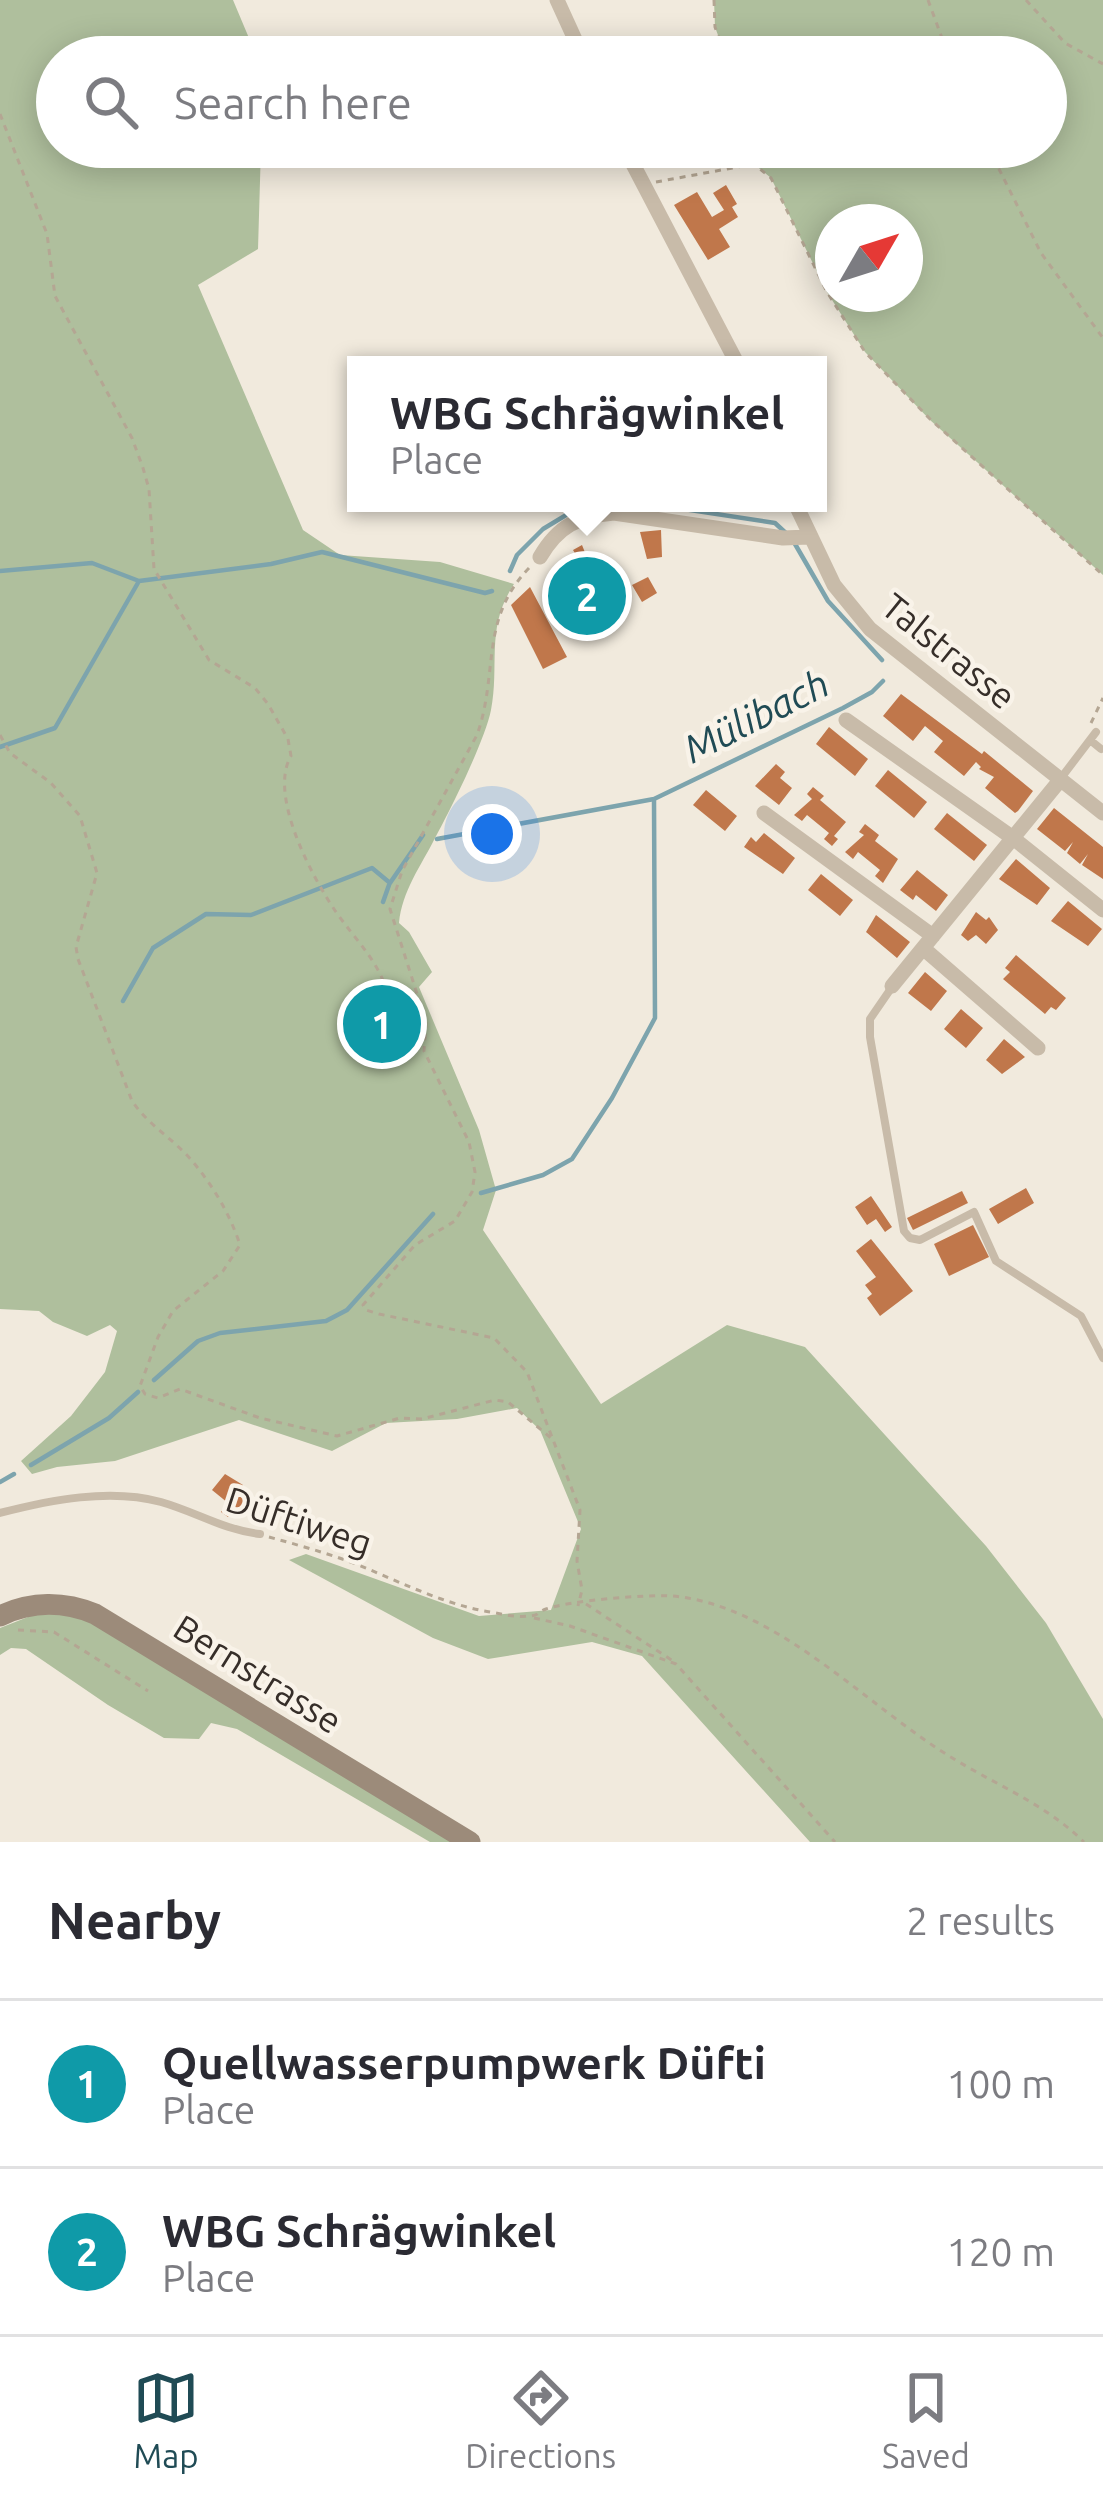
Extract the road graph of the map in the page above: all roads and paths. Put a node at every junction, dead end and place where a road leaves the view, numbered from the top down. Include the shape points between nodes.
1 (557, 0) edge
2 (714, 0) edge
3 (928, 0) edge
4 (1026, 0) edge
5 (573, 36) edge
6 (719, 36) edge
7 (941, 36) edge
8 (1058, 36) edge
9 (1067, 45) edge
10 (1103, 64) edge
11 (0, 114) edge
12 (632, 168) edge
13 (729, 168) edge
14 (759, 168) edge
15 (998, 168) edge
16 (641, 187) junction
17 (1103, 338) edge
18 (733, 356) edge
19 (795, 512) edge
20 (796, 538) junction
21 (540, 557) joint
22 (1103, 575) edge
23 (1103, 698) edge
24 (846, 720) dead end
25 (0, 735) edge
26 (1093, 736) junction
27 (1101, 749) edge
28 (1060, 779) junction
29 (764, 813) dead end
30 (1103, 813) edge
31 (1012, 838) junction
32 (1103, 910) edge
33 (928, 942) junction
34 (892, 986) joint
35 (426, 1022) junction
36 (1039, 1048) dead end
37 (1103, 1358) edge
38 (553, 1440) junction
39 (0, 1514) edge
40 (260, 1534) joint
41 (582, 1604) junction
42 (526, 1617) junction
43 (2, 1625) edge
44 (676, 1664) junction
45 (148, 1691) dead end
46 (470, 1842) edge
47 (835, 1842) edge
48 (1084, 1842) edge

1 - 5 street
2 - 6 path
3 - 7 path
4 - 8 path
9 - 10 path
11 - 35 path via 47,234 55,296 132,438 149,489 154,569 209,660 255,688 288,739 281,780 292,824 334,910 378,966 389,999
12 - 16 street
13 - 16 path
14 - 22 path via 865,352
15 - 17 path via 1041,253
16 - 18 street
19 - 20 street, Talstrasse
20 - 21 street via 614,513 562,527
20 - 28 street, Talstrasse via 870,629
21 - 35 path via 503,600 478,735 394,894 391,920
23 - 26 path
24 - 31 street
25 - 38 path via 80,816 97,873 78,959 132,1101 191,1159 240,1244 223,1271 173,1311 140,1385 145,1394 180,1389 337,1436 495,1400 519,1407
26 - 27 lane
26 - 28 lane
28 - 30 street, Talstrasse
28 - 31 street
29 - 33 street
31 - 32 street
31 - 33 street
33 - 34 street
33 - 36 street
34 - 37 lane via 870,1019 870,1037 904,1231 920,1240 974,1212 995,1261 1081,1316
35 - 38 path via 424,1051 473,1157 472,1192 455,1221 416,1245 364,1304 494,1338 527,1372
38 - 41 path via 580,1510
39 - 40 lane, Düftiweg via 130,1497
40 - 42 path, Düftiweg via 433,1597
41 - 42 path, Düftiweg
41 - 44 path
41 - 48 path, Düftiweg via 671,1596 754,1622 956,1760 1030,1798
42 - 44 path
43 - 45 path via 53,1632
43 - 46 street, Bernstrasse via 41,1604 95,1614
44 - 47 path

